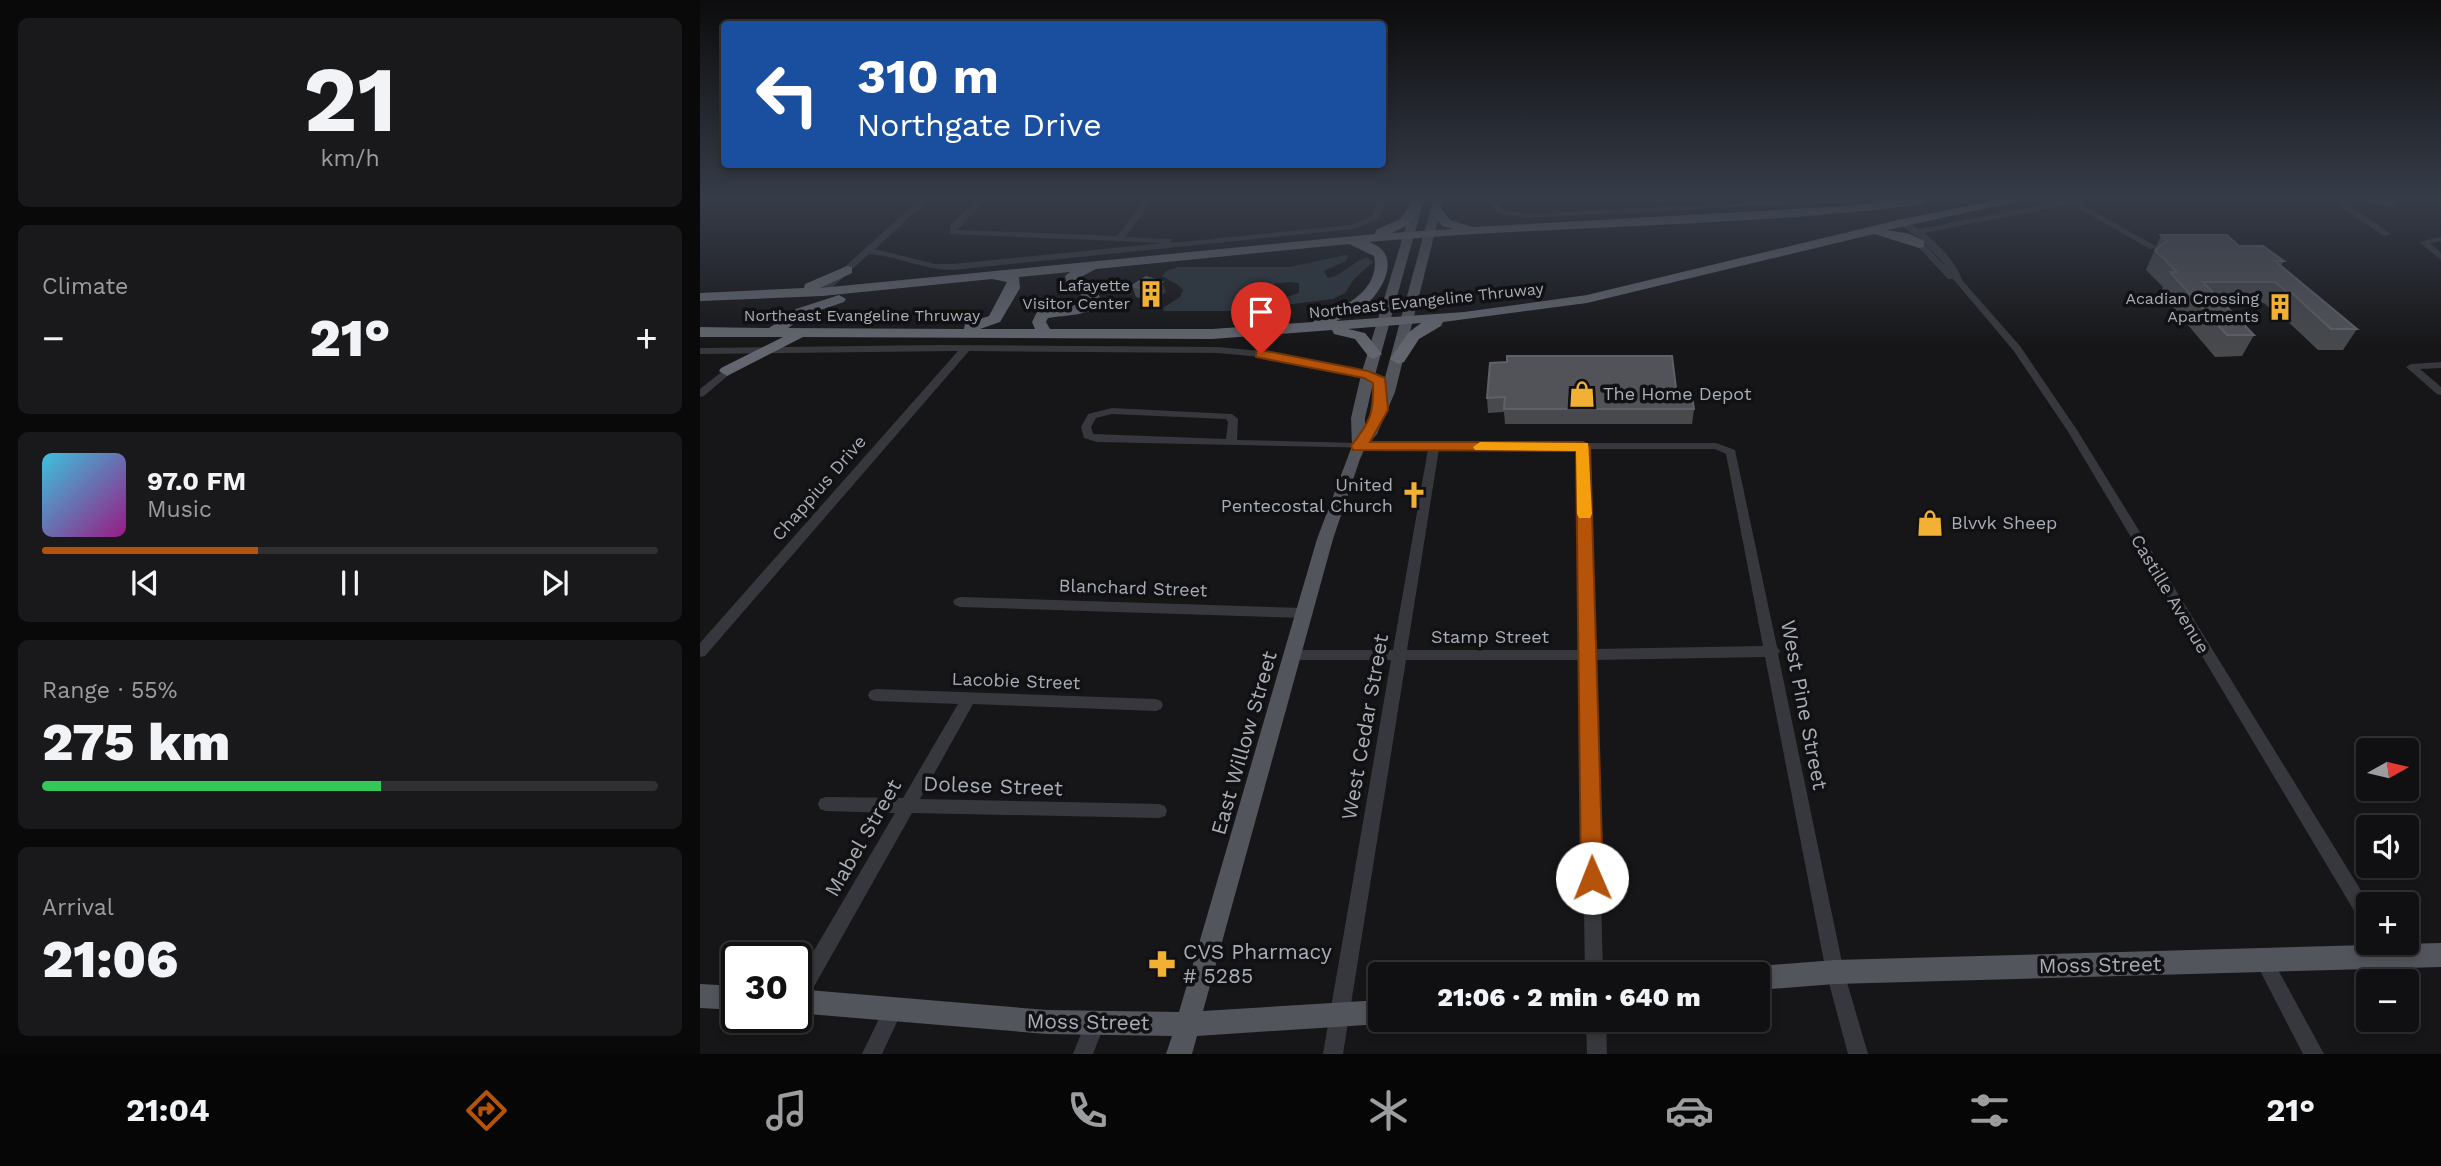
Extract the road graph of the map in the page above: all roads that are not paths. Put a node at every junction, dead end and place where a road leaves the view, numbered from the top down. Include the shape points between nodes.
1 (1135, 249) edge
2 (1256, 249) edge
3 (1374, 249) edge
4 (1404, 249) edge
5 (1426, 249) edge
6 (1798, 249) edge
7 (1930, 249) edge
8 (867, 251) joint
9 (1102, 264) junction
10 (847, 270) junction
11 (972, 278) junction
12 (950, 280) junction
13 (888, 286) junction
14 (822, 292) junction
15 (770, 295) junction
16 (700, 297) edge
17 (1478, 314) junction
18 (1409, 320) junction
19 (1383, 323) junction
20 (1307, 329) junction
21 (700, 330) edge
22 (935, 332) junction
23 (1044, 332) junction
24 (1260, 332) junction
25 (771, 333) junction
26 (819, 333) junction
27 (966, 348) junction
28 (758, 350) junction
29 (700, 351) edge
30 (1374, 354) junction
31 (1398, 359) junction
32 (2441, 365) edge
33 (727, 371) joint
34 (1368, 375) junction
35 (2441, 393) edge
36 (700, 394) edge
37 (1381, 410) junction
38 (1233, 443) junction
39 (1359, 446) junction
40 (1583, 446) junction
41 (1434, 447) junction
42 (1727, 449) joint
43 (960, 601) dead end
44 (1304, 613) junction
45 (1773, 651) junction
46 (700, 652) edge
47 (1292, 655) junction
48 (1588, 655) junction
49 (1399, 657) junction
50 (875, 695) dead end
51 (969, 699) junction
52 (1156, 705) dead end
53 (826, 804) dead end
54 (908, 804) junction
55 (1159, 811) dead end
56 (2356, 898) edge
57 (2356, 953) edge
58 (2419, 953) edge
59 (2441, 955) edge
60 (2264, 961) junction
61 (1594, 962) edge
62 (812, 972) edge
63 (1835, 972) junction
64 (1770, 977) edge
65 (700, 996) edge
66 (721, 997) edge
67 (812, 1001) edge
68 (894, 1009) junction
69 (1368, 1013) edge
70 (1339, 1016) junction
71 (1095, 1023) junction
72 (1187, 1024) junction
73 (1596, 1032) edge
74 (872, 1054) edge
75 (1083, 1054) edge
76 (1179, 1054) edge
77 (1333, 1054) edge
78 (1597, 1054) edge
79 (1858, 1054) edge
80 (2314, 1054) edge

1 - 8 street via 953,267
2 - 9 highway
3 - 24 highway via 1383,260 1371,292 1356,306 1334,316
4 - 19 main road, East Willow Street
5 - 18 main road, East Willow Street
6 - 17 highway, Northeast Evangeline Thruway via 1628,291
7 - 56 street, Castille Avenue via 1947,274 2017,348 2071,430
8 - 10 street
9 - 11 highway
9 - 23 highway via 1072,275 1074,285 1096,302 1042,315 1039,322
10 - 13 highway via 841,280 847,285
10 - 14 street
10 - 15 highway via 814,286
11 - 12 highway
11 - 22 highway via 1009,278 1015,283 989,323
12 - 13 highway
12 - 25 highway via 832,300
13 - 14 highway
14 - 15 highway
14 - 21 highway via 803,306 770,319
15 - 16 highway
17 - 18 highway, Northeast Evangeline Thruway
17 - 31 highway via 1424,327 1412,335
18 - 19 highway, Northeast Evangeline Thruway
18 - 31 main road, East Willow Street
19 - 20 highway, Northeast Evangeline Thruway
19 - 30 main road, East Willow Street
20 - 24 highway, Northeast Evangeline Thruway
20 - 30 highway via 1347,331 1360,336
21 - 25 highway, Northeast Evangeline Thruway
22 - 23 highway, Northeast Evangeline Thruway
22 - 26 highway, Northeast Evangeline Thruway
23 - 24 highway, Northeast Evangeline Thruway
25 - 26 highway, Northeast Evangeline Thruway
25 - 28 street
26 - 28 highway
27 - 28 street, Northeast Evangeline Thruway
27 - 34 street, Northeast Evangeline Thruway via 1218,350
27 - 46 street, Chappius Drive
28 - 29 street, Northeast Evangeline Thruway
28 - 33 highway
30 - 34 main road, East Willow Street
31 - 37 main road, East Willow Street
32 - 35 street via 2411,367
33 - 36 street
34 - 37 main road via 1380,381
34 - 39 main road, East Willow Street via 1358,418
37 - 39 main road, East Willow Street
38 - 38 street via 1097,439 1088,436 1086,427 1094,414 1112,411 1221,415 1233,419
38 - 39 street
39 - 41 street
39 - 44 main road, East Willow Street via 1339,495
40 - 41 street
40 - 42 street
40 - 48 street
41 - 49 street, West Cedar Street
42 - 45 street, West Pine Street via 1732,454
43 - 44 street, Blanchard Street
44 - 47 main road, East Willow Street
45 - 48 street, Stamp Street
45 - 63 street, West Pine Street
47 - 49 street, Stamp Street
47 - 72 main road, East Willow Street
48 - 49 street, Stamp Street
48 - 61 street
49 - 70 street, West Cedar Street
50 - 51 street, Lacobie Street
51 - 52 street, Lacobie Street
51 - 54 street, Mabel Street
53 - 54 street, Dolese Street
54 - 55 street, Dolese Street
54 - 62 street, Mabel Street
57 - 60 main road, Moss Street
58 - 59 main road, Moss Street
60 - 63 main road, Moss Street
60 - 80 street
63 - 64 main road, Moss Street
63 - 79 street, West Pine Street
65 - 66 main road
67 - 68 main road, Moss Street
68 - 71 main road, Moss Street via 997,1020
68 - 74 street
69 - 70 main road, Moss Street
70 - 72 main road, Moss Street
70 - 77 street, West Cedar Street
71 - 72 main road, Moss Street
71 - 75 street
72 - 76 main road, East Willow Street
73 - 78 street

